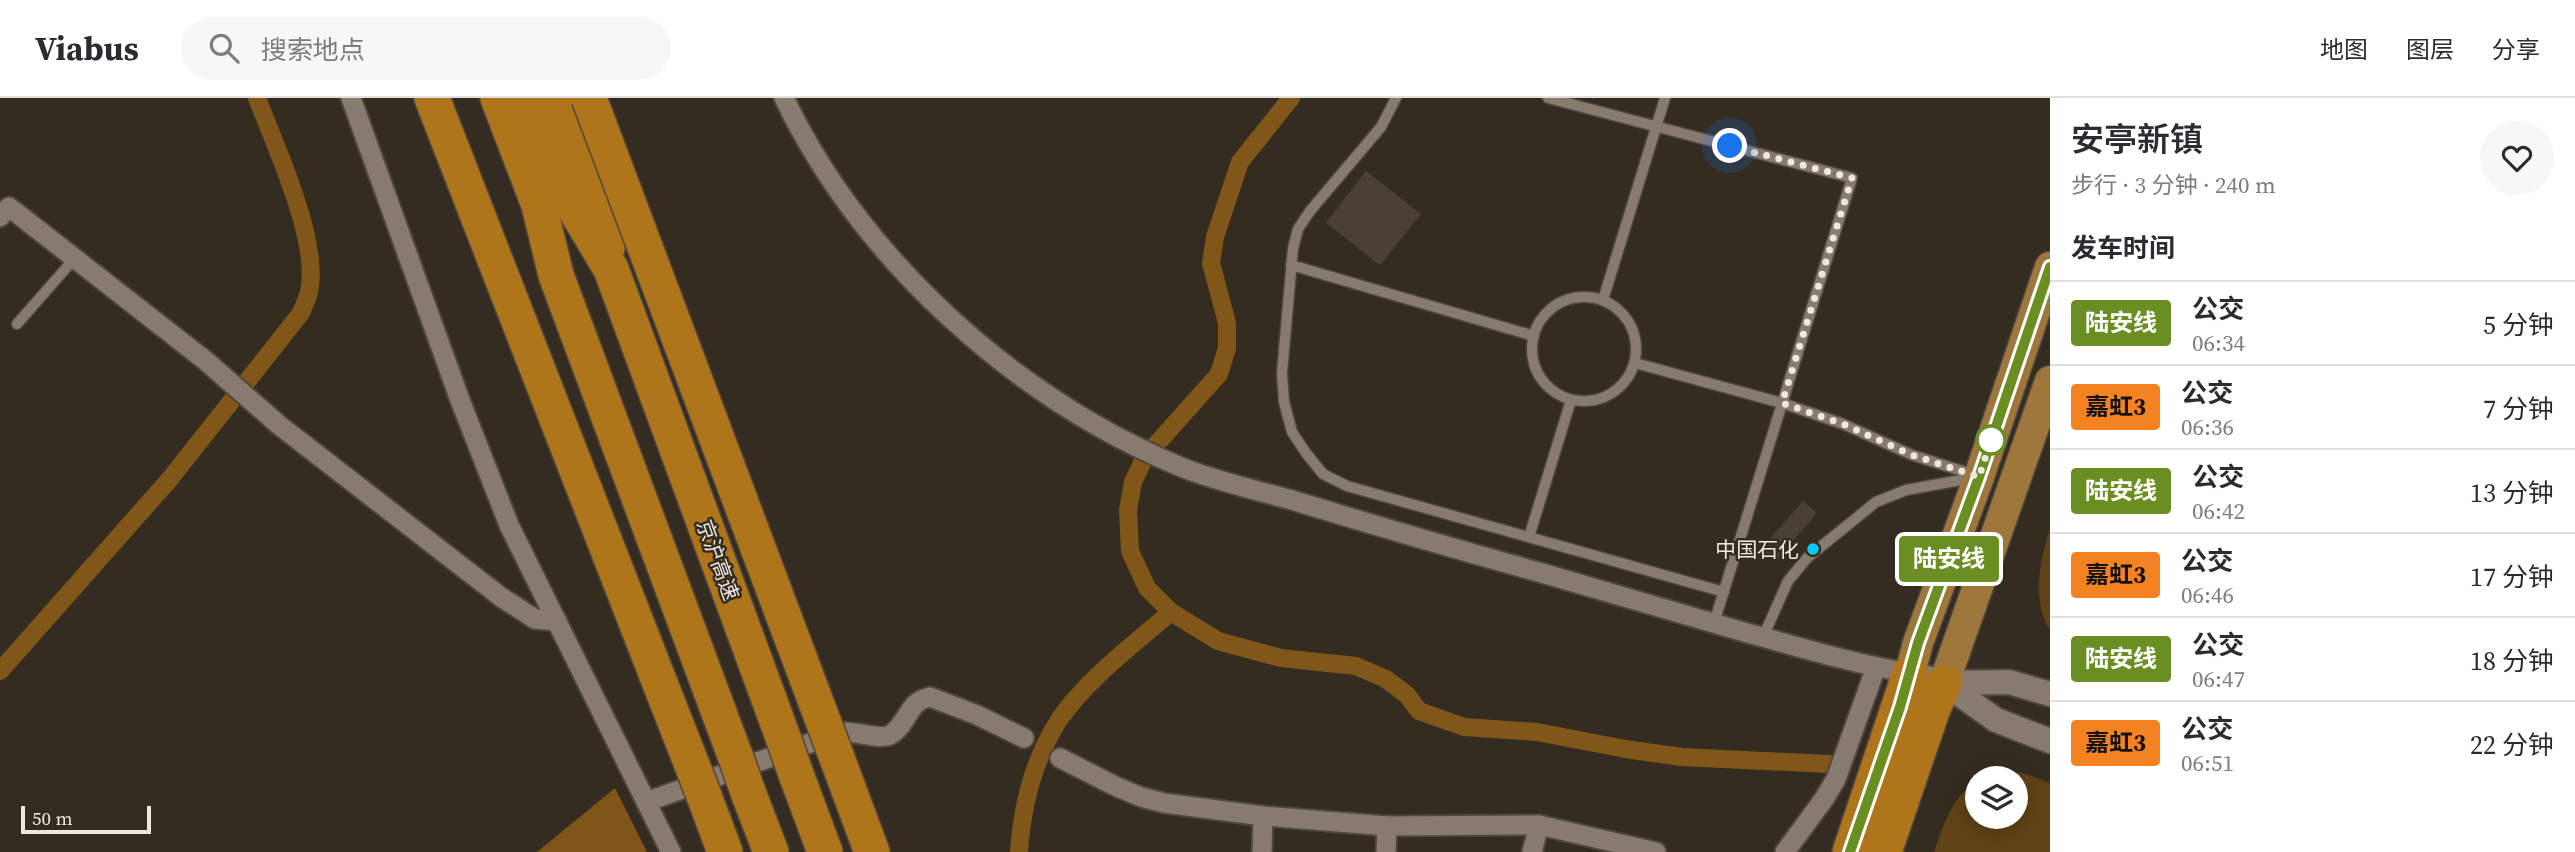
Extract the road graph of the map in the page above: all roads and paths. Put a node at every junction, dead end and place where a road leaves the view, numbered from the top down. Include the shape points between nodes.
1 (351, 98) edge
2 (432, 98) edge
3 (473, 98) edge
4 (498, 98) edge
5 (532, 98) edge
6 (562, 98) edge
7 (589, 98) edge
8 (784, 98) edge
9 (1396, 98) edge
10 (1548, 98) edge
11 (1665, 98) edge
12 (1656, 127) junction
13 (0, 217) edge
14 (74, 259) junction
15 (1291, 265) junction
16 (2050, 267) edge
17 (611, 269) junction
18 (556, 275) junction
19 (1603, 300) junction
20 (17, 324) dead end
21 (1534, 336) junction
22 (1635, 363) junction
23 (2050, 381) edge
24 (1571, 400) junction
25 (1782, 403) junction
26 (1979, 477) junction
27 (1529, 537) junction
28 (1724, 592) junction
29 (557, 621) junction
30 (1714, 623) junction
31 (1763, 637) junction
32 (1876, 667) junction
33 (1910, 673) junction
34 (1944, 683) junction
35 (2050, 694) edge
36 (1024, 738) dead end
37 (2050, 741) edge
38 (1060, 758) dead end
39 (646, 802) junction
40 (1263, 816) junction
41 (1539, 825) junction
42 (1387, 826) junction
43 (671, 852) edge
44 (726, 852) edge
45 (771, 852) edge
46 (825, 852) edge
47 (872, 852) edge
48 (1262, 852) edge
49 (1387, 852) edge
50 (1532, 852) edge
51 (1656, 852) edge
52 (1785, 852) edge
53 (1850, 852) edge
54 (1884, 852) edge

1 - 29 street via 504,512
2 - 44 highway, bridge
3 - 18 highway via 516,213
4 - 18 highway via 539,205
5 - 17 highway, 京沪高速 via 572,204
6 - 17 highway, 京沪高速 via 598,195
7 - 47 highway, bridge
8 - 30 street via 822,167 901,270 1004,363 1105,429 1215,479
9 - 15 lane via 1381,127 1298,229
10 - 12 lane
11 - 12 lane
12 - 19 lane
12 - 25 lane via 1852,178
13 - 14 street via 9,207
14 - 20 lane
14 - 29 street via 500,597 535,619
15 - 21 lane
15 - 27 lane via 1284,402 1292,432 1323,474 1347,486
16 - 26 main road
17 - 46 highway, 京沪高速, bridge
18 - 45 highway, bridge
19 - 21 lane via 1581,297 1560,303 1543,316
19 - 22 lane via 1628,321 1636,341
21 - 24 lane via 1533,361 1538,372 1554,391
22 - 24 lane via 1613,393 1590,401
22 - 25 lane
23 - 34 main road
24 - 27 lane
25 - 26 lane
25 - 28 lane
26 - 31 lane via 1906,491 1877,502 1807,558 1788,581
26 - 33 main road
27 - 28 lane
28 - 30 lane
29 - 39 street
30 - 31 street
31 - 32 street
32 - 33 street
32 - 52 street via 1836,779
33 - 34 street
33 - 53 highway
34 - 35 street via 2009,682
34 - 37 street via 1996,720
34 - 54 highway
36 - 39 street via 965,710 922,698 889,736 841,732
38 - 40 street via 1141,797
39 - 43 street
40 - 42 street
40 - 48 street
41 - 42 street
41 - 50 street
41 - 51 street
42 - 49 street

